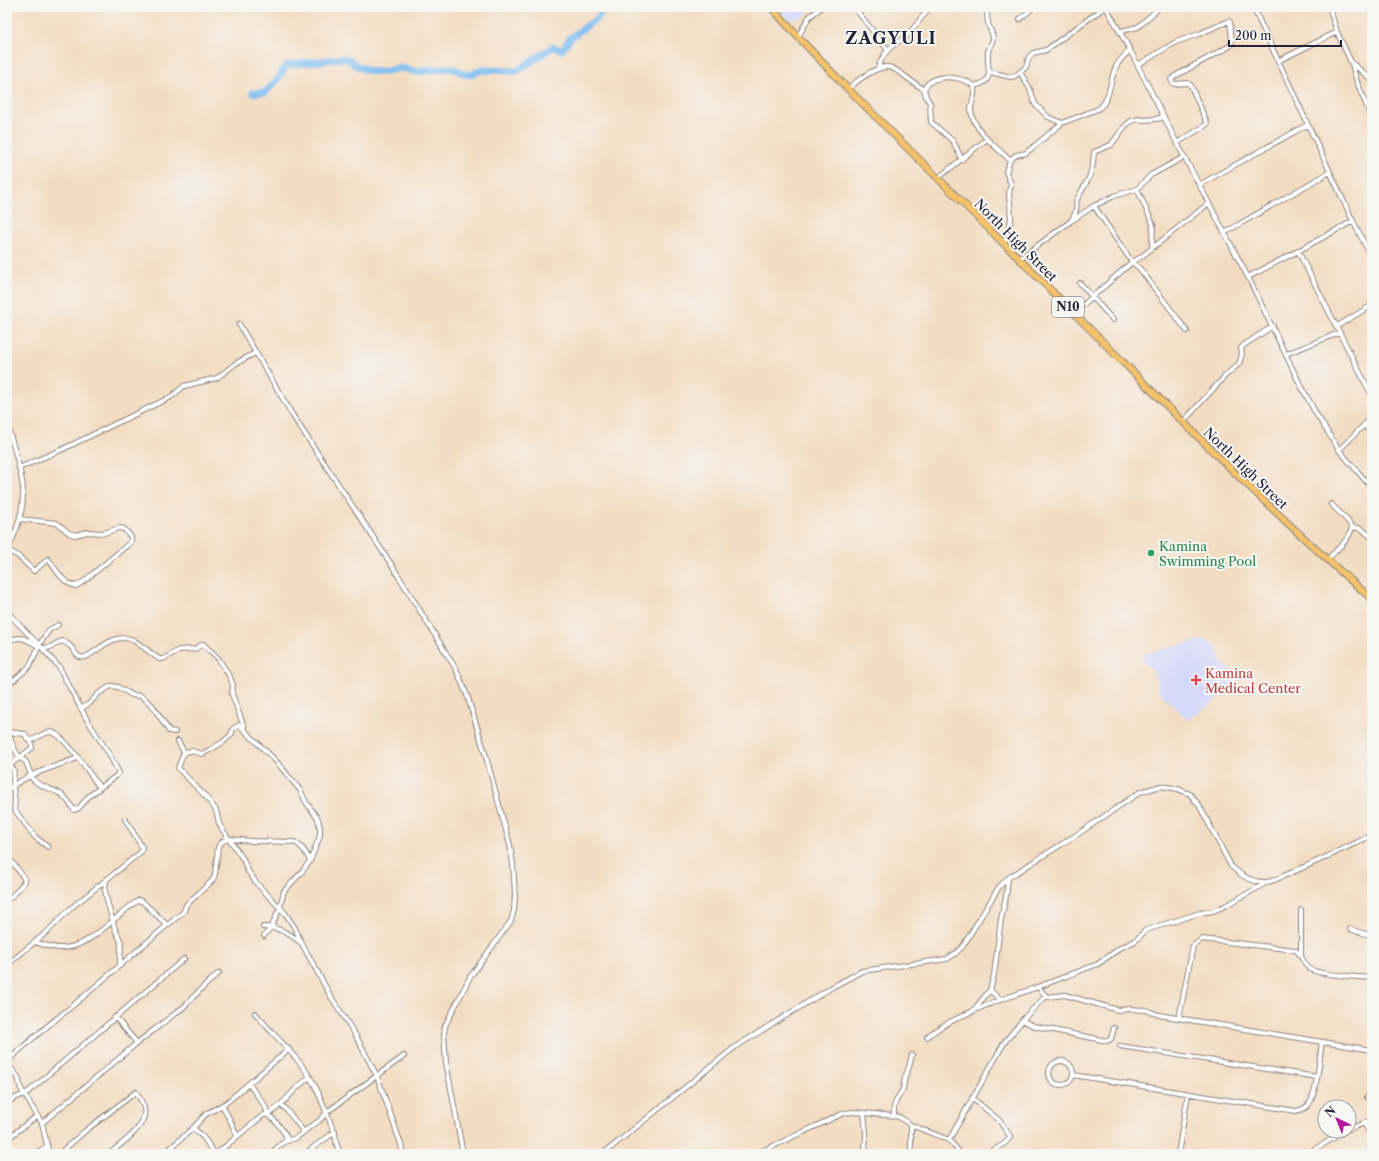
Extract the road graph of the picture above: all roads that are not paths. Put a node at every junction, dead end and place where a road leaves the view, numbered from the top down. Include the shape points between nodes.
1 (771, 7) edge
2 (822, 7) edge
3 (857, 7) edge
4 (931, 7) edge
5 (987, 7) edge
6 (1034, 7) edge
7 (1105, 7) edge
8 (1160, 7) edge
9 (1252, 7) edge
10 (1329, 7) edge
11 (1020, 19) dead end
12 (1121, 32) junction
13 (1337, 32) junction
14 (798, 37) junction
15 (888, 50) junction
16 (1130, 50) junction
17 (1278, 61) junction
18 (1352, 64) junction
19 (1138, 65) junction
20 (878, 68) junction
21 (990, 72) junction
22 (1020, 72) junction
23 (1372, 80) edge
24 (974, 86) junction
25 (848, 89) junction
26 (924, 89) junction
27 (1164, 117) junction
28 (1372, 119) edge
29 (1062, 123) junction
30 (1308, 125) junction
31 (988, 139) junction
32 (1177, 143) junction
33 (1184, 157) junction
34 (962, 160) junction
35 (1010, 160) junction
36 (1330, 172) junction
37 (938, 178) junction
38 (1199, 185) junction
39 (1137, 189) junction
40 (1208, 203) junction
41 (1094, 206) junction
42 (1071, 221) junction
43 (1353, 221) junction
44 (1224, 233) junction
45 (1004, 244) junction
46 (1152, 248) junction
47 (1298, 251) junction
48 (1372, 258) edge
49 (1019, 259) junction
50 (1132, 262) junction
51 (1248, 277) junction
52 (1080, 283) dead end
53 (1092, 296) junction
54 (1372, 305) edge
55 (1074, 313) junction
56 (1113, 320) dead end
57 (239, 324) dead end
58 (1273, 326) junction
59 (1336, 328) junction
60 (1187, 331) dead end
61 (1339, 333) junction
62 (255, 353) junction
63 (1286, 354) junction
64 (1372, 396) edge
65 (1372, 417) edge
66 (7, 421) edge
67 (1183, 422) junction
68 (1364, 425) junction
69 (1372, 433) edge
70 (8, 434) edge
71 (1339, 450) junction
72 (19, 468) junction
73 (1372, 488) edge
74 (1331, 504) dead end
75 (20, 519) junction
76 (1352, 527) junction
77 (7, 537) edge
78 (1372, 538) edge
79 (10, 545) junction
80 (8, 551) edge
81 (1326, 560) junction
82 (1372, 599) edge
83 (7, 612) edge
84 (58, 625) dead end
85 (7, 640) edge
86 (40, 646) junction
87 (7, 671) edge
88 (9, 683) junction
89 (7, 693) edge
90 (82, 708) junction
91 (245, 730) junction
92 (175, 732) dead end
93 (7, 733) edge
94 (31, 740) junction
95 (178, 741) dead end
96 (184, 752) junction
97 (19, 757) junction
98 (78, 758) junction
99 (8, 765) edge
100 (30, 775) junction
101 (12, 786) junction
102 (100, 788) junction
103 (7, 790) edge
104 (125, 819) dead end
105 (1372, 835) edge
106 (229, 839) junction
107 (48, 847) dead end
108 (7, 856) edge
109 (310, 861) junction
110 (1008, 878) junction
111 (106, 880) junction
112 (1269, 882) junction
113 (7, 900) edge
114 (280, 907) junction
115 (1301, 910) dead end
116 (112, 920) junction
117 (167, 925) junction
118 (272, 926) junction
119 (263, 927) dead end
120 (1350, 929) dead end
121 (264, 936) dead end
122 (1372, 936) edge
123 (35, 942) junction
124 (301, 942) junction
125 (1301, 956) junction
126 (184, 959) dead end
127 (120, 964) junction
128 (7, 965) edge
129 (219, 973) dead end
130 (1372, 978) edge
131 (1038, 987) junction
132 (990, 990) junction
133 (1046, 996) junction
134 (1000, 1000) junction
135 (972, 1012) junction
136 (255, 1013) dead end
137 (115, 1017) junction
138 (1179, 1018) junction
139 (1022, 1020) junction
140 (1114, 1028) dead end
141 (927, 1037) dead end
142 (1322, 1042) junction
143 (137, 1043) junction
144 (1120, 1046) dead end
145 (289, 1049) junction
146 (1372, 1050) edge
147 (912, 1055) dead end
148 (404, 1056) dead end
149 (7, 1062) edge
150 (1073, 1075) junction
151 (377, 1076) junction
152 (310, 1077) junction
153 (1317, 1077) junction
154 (249, 1084) junction
155 (24, 1094) junction
156 (1188, 1094) junction
157 (1372, 1095) edge
158 (1367, 1097) dead end
159 (972, 1098) junction
160 (7, 1102) edge
161 (222, 1105) junction
162 (281, 1105) junction
163 (327, 1112) junction
164 (864, 1113) junction
165 (268, 1115) junction
166 (37, 1116) junction
167 (894, 1116) junction
168 (1372, 1120) edge
169 (42, 1123) junction
170 (1364, 1123) junction
171 (911, 1125) junction
172 (1357, 1126) edge
173 (193, 1128) junction
174 (304, 1132) junction
175 (335, 1132) junction
176 (237, 1136) junction
177 (1372, 1138) edge
178 (7, 1139) edge
179 (1332, 1139) edge
180 (949, 1140) junction
181 (288, 1141) junction
182 (46, 1147) junction
183 (34, 1154) edge
184 (49, 1154) edge
185 (59, 1154) edge
186 (110, 1154) edge
187 (164, 1154) edge
188 (216, 1154) edge
189 (270, 1154) edge
190 (305, 1154) edge
191 (342, 1154) edge
192 (403, 1154) edge
193 (463, 1154) edge
194 (603, 1154) edge
195 (756, 1154) edge
196 (865, 1154) edge
197 (911, 1154) edge
198 (961, 1154) edge
199 (987, 1154) edge
200 (1178, 1154) edge
201 (1304, 1154) edge

1 - 14 highway, North High Street / N10
2 - 14 street via 810,17
3 - 15 street via 857,12
4 - 15 street via 906,37
5 - 21 street via 993,38 988,52
6 - 11 street
7 - 12 street
7 - 22 street via 1046,50 1033,53 1026,67
8 - 12 street via 1138,27
9 - 17 street
10 - 13 street
12 - 16 street
13 - 17 street
13 - 18 street
14 - 25 highway, North High Street / N10
15 - 20 street
16 - 19 street
16 - 29 street via 1119,61 1102,105
17 - 30 street
18 - 23 street
18 - 28 street
19 - 27 street
19 - 32 street via 1176,42 1230,22 1230,46 1171,80 1174,84 1188,83 1191,86 1207,122
20 - 25 street
20 - 26 street via 892,68
21 - 22 street via 1011,77
21 - 24 street via 986,81
22 - 29 street via 1035,104 1048,118
24 - 26 street via 964,79 945,77 931,81
24 - 31 street via 971,110 976,124
25 - 37 highway, North High Street / N10
26 - 34 street via 930,103 931,122 953,141
27 - 32 street
27 - 42 street via 1131,121 1112,145 1094,152 1089,178 1076,201 1076,213
29 - 35 street via 1026,153 1016,155
30 - 36 street
30 - 38 street
31 - 34 street
31 - 35 street
32 - 33 street
33 - 38 street
33 - 39 street via 1151,175
34 - 37 street
35 - 45 street via 1006,172 1011,184 1011,218
36 - 43 street
36 - 44 street
37 - 45 highway, North High Street / N10
38 - 40 street
39 - 41 street
39 - 46 street via 1153,224
40 - 44 street
40 - 46 street
41 - 42 street
41 - 50 street
42 - 49 street
43 - 47 street
43 - 48 street
44 - 51 street
45 - 49 highway, North High Street / N10
46 - 50 street
47 - 51 street
47 - 59 street
49 - 55 highway, North High Street / N10
50 - 53 street
50 - 60 street
51 - 58 street
52 - 53 street
53 - 55 street
53 - 56 street
54 - 59 street
55 - 67 highway, North High Street / N10
57 - 62 street
58 - 63 street
58 - 67 street via 1241,348 1239,364
59 - 61 street
61 - 63 street
61 - 64 street
62 - 72 street via 217,378 184,386 171,396
62 - 193 street via 456,669 485,753 510,845 515,892 511,921 470,977 445,1026 446,1062
63 - 71 street via 1315,412
65 - 68 street
66 - 70 street
67 - 81 highway, North High Street / N10
68 - 69 street
68 - 71 street
70 - 72 street
71 - 73 street
72 - 75 street via 23,491
74 - 76 street
75 - 79 street
75 - 80 street via 57,523 69,533 76,535 87,532 104,533 122,528 131,537 131,542 76,586 62,578 48,559 34,571 18,556
76 - 78 street via 1362,529
76 - 81 street via 1343,543
77 - 79 street
79 - 80 street
81 - 82 highway, North High Street / N10
83 - 86 street
84 - 86 street via 49,630
85 - 86 street via 22,638
86 - 88 street via 29,667
86 - 90 street via 59,667
86 - 91 street via 49,648 62,640 82,658 117,638 132,639 159,659 163,659 175,651 195,649 203,644 218,658 230,677 233,685 232,694
87 - 88 street
88 - 89 street
90 - 92 street via 111,686 118,687 132,695 141,696 152,705 169,731
90 - 102 street via 119,772
91 - 96 street via 239,725 223,742 202,754
91 - 109 street via 300,790 318,819 320,836
93 - 94 street via 25,734 28,740
93 - 97 street
94 - 97 street via 32,748
94 - 98 street via 54,732 70,746
95 - 96 street
96 - 106 street via 178,768 216,810 219,824
97 - 99 street
97 - 100 street via 26,762
98 - 100 street
98 - 102 street
99 - 101 street via 14,774
100 - 101 street
100 - 102 street via 39,785 64,796 74,810
101 - 103 street
101 - 107 street via 16,798 14,809 35,837
104 - 111 street via 142,849
105 - 112 street
106 - 109 street via 296,842
106 - 114 street via 257,884
106 - 117 street via 218,847 213,880
108 - 113 street via 25,881
109 - 114 street via 284,891
110 - 112 street via 1140,792 1161,786 1190,794 1199,805 1236,872 1258,882
110 - 132 street via 996,968
110 - 194 street via 999,887 963,946 956,953 947,959 862,971 834,986 735,1047
111 - 116 street via 105,890
111 - 123 street
112 - 131 street via 1213,911 1200,912 1146,930 1135,941 1098,964
114 - 118 street
114 - 124 street via 286,912
115 - 125 street
116 - 117 street via 141,900
116 - 123 street via 78,944 57,948
116 - 127 street via 121,942
117 - 127 street
118 - 119 street
118 - 121 street
118 - 124 street
120 - 122 street
123 - 128 street
124 - 151 street
125 - 130 street via 1306,966 1316,972
125 - 138 street via 1295,950 1202,939 1193,946
126 - 137 street
127 - 149 street
129 - 143 street via 185,1006
131 - 133 street
131 - 134 street
132 - 134 street
132 - 135 street
133 - 138 street via 1065,995 1118,1010 1146,1010
133 - 139 street
134 - 135 street
135 - 141 street
136 - 145 street
137 - 143 street
137 - 155 street
138 - 142 street
139 - 140 street via 1034,1026 1103,1041 1111,1039
139 - 159 street via 1004,1043
142 - 146 street
142 - 153 street
143 - 169 street
144 - 153 street
145 - 152 street
145 - 154 street
147 - 167 street via 903,1088 896,1101
148 - 151 street
149 - 155 street via 18,1077 19,1086
150 - 150 street via 1071,1066 1063,1062 1054,1064 1050,1072 1052,1081 1060,1085 1069,1083
150 - 156 street
151 - 163 street
151 - 192 street
152 - 162 street
152 - 163 street
153 - 156 street via 1310,1104 1296,1111
154 - 161 street
154 - 165 street via 265,1106
155 - 160 street
155 - 166 street
156 - 200 street
157 - 158 street
159 - 180 street
159 - 199 street via 999,1120 1010,1136 1008,1141
161 - 173 street via 206,1114
161 - 176 street
162 - 165 street
162 - 174 street
163 - 174 street
163 - 175 street via 330,1125
164 - 167 street
164 - 195 street via 844,1113
164 - 196 street
165 - 176 street via 262,1116
165 - 181 street via 287,1136
166 - 169 street
166 - 178 street
167 - 171 street
168 - 170 street
169 - 182 street
170 - 172 street
170 - 177 street
171 - 180 street
171 - 197 street
173 - 187 street
173 - 188 street
174 - 181 street
175 - 190 street
175 - 191 street via 336,1143
176 - 188 street
179 - 201 street
180 - 198 street
181 - 189 street
182 - 183 street
182 - 184 street
185 - 186 street via 136,1092 144,1107 144,1119 135,1132

